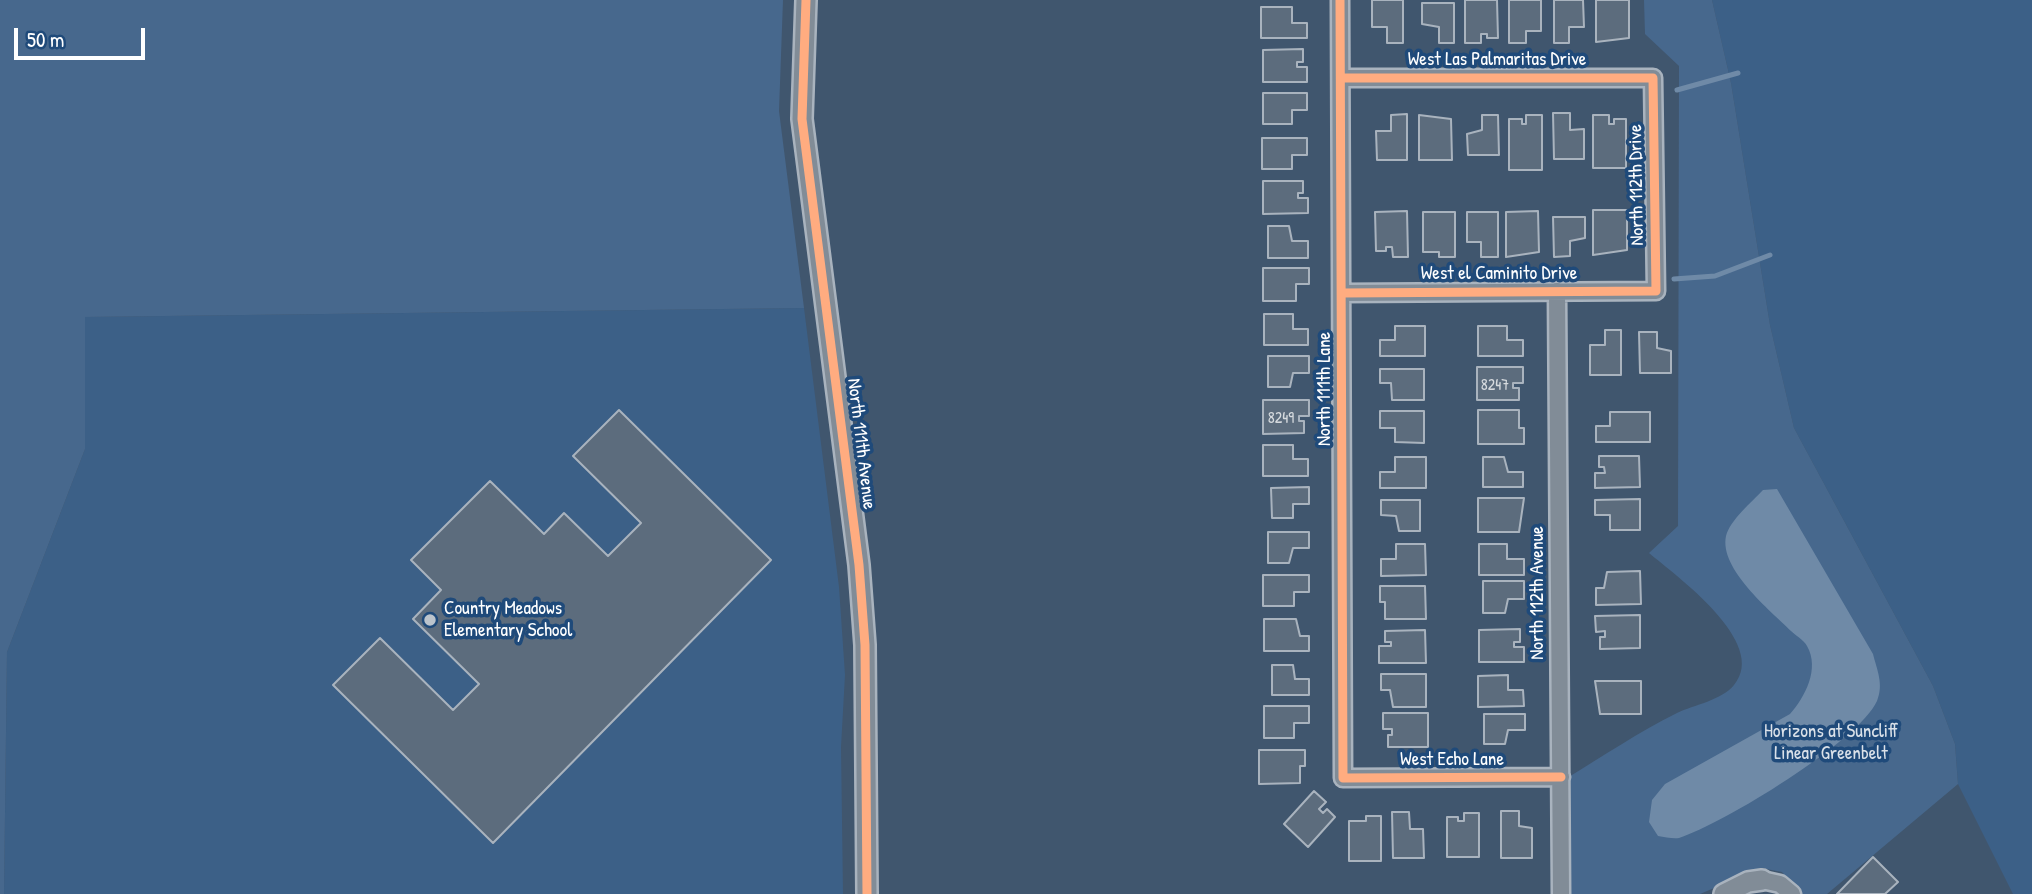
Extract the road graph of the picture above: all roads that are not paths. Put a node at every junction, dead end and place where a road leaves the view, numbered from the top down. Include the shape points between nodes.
1 (806, 0) edge
2 (1340, 0) edge
3 (1341, 78) junction
4 (1653, 78) joint
5 (1557, 291) junction
6 (1656, 291) joint
7 (1342, 293) junction
8 (1561, 777) junction
9 (1343, 778) joint
10 (1762, 880) joint
11 (867, 894) edge
12 (1561, 894) edge
13 (1724, 894) edge
14 (1792, 894) edge

1 - 11 street, North 111th Avenue via 802,119 859,565 865,645
2 - 3 street, North 111th Lane
3 - 4 street, West Las Palmaritas Drive
3 - 7 street, North 111th Lane
4 - 6 street, North 112th Drive
5 - 6 street, West el Caminito Drive
5 - 7 street, West el Caminito Drive
5 - 8 street, North 112th Avenue
7 - 9 street, North 111th Lane
8 - 9 street, West Echo Lane
8 - 12 street, North 112th Avenue
10 - 13 street
10 - 14 street via 1780,884

